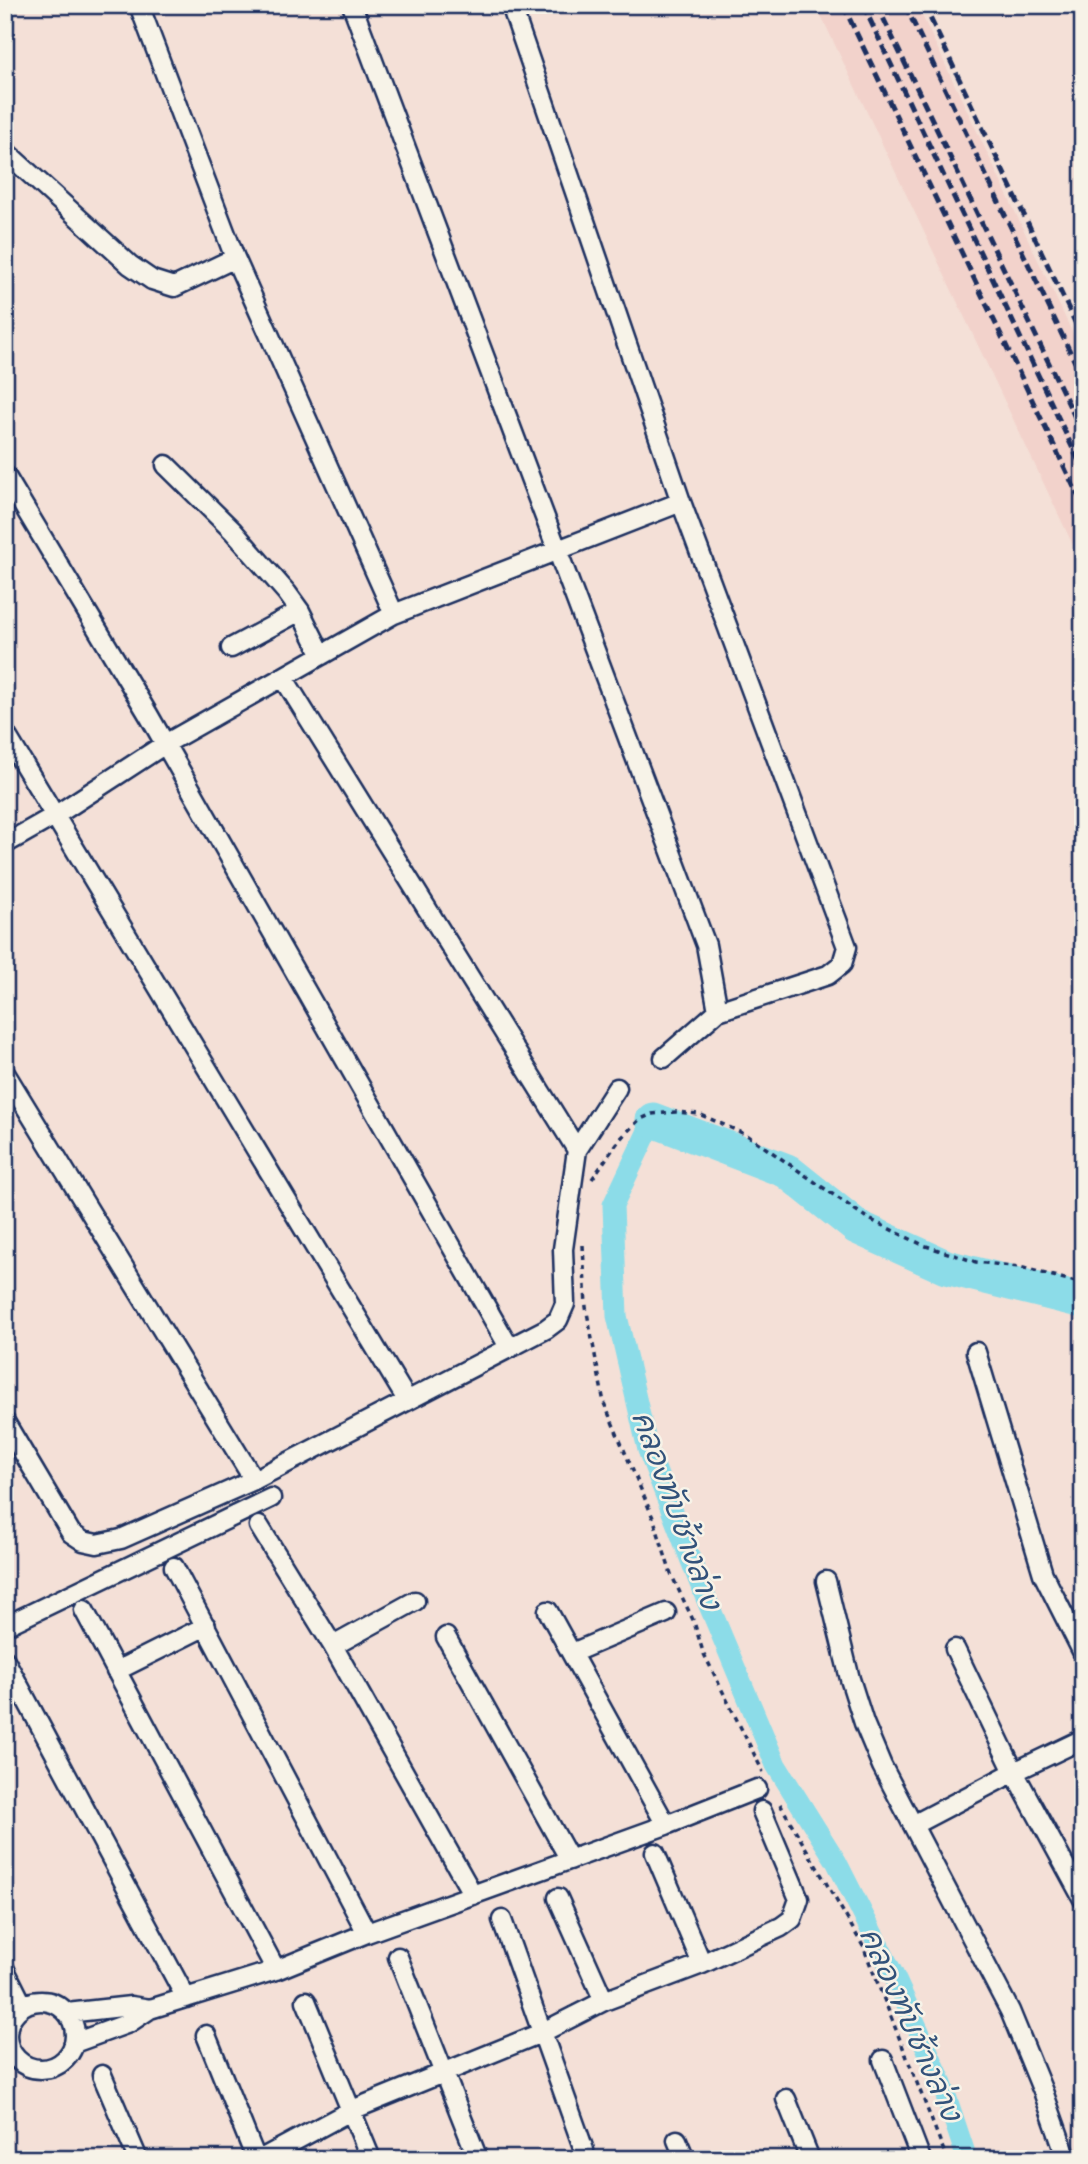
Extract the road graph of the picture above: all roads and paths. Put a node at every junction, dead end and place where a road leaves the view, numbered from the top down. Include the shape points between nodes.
1 (139, 5) edge
2 (352, 5) edge
3 (511, 5) edge
4 (5, 151) edge
5 (235, 258) junction
6 (166, 465) dead end
7 (5, 475) edge
8 (681, 502) junction
9 (557, 551) junction
10 (300, 611) junction
11 (394, 614) junction
12 (231, 648) dead end
13 (322, 655) junction
14 (283, 677) junction
15 (5, 733) edge
16 (165, 744) junction
17 (55, 815) junction
18 (5, 844) edge
19 (718, 1011) junction
20 (664, 1058) dead end
21 (5, 1073) edge
22 (617, 1088) dead end
23 (578, 1150) junction
24 (587, 1188) dead end
25 (583, 1242) dead end
26 (1083, 1283) edge
27 (509, 1347) junction
28 (976, 1352) dead end
29 (407, 1400) junction
30 (5, 1422) edge
31 (254, 1480) junction
32 (271, 1498) dead end
33 (259, 1526) dead end
34 (174, 1567) dead end
35 (826, 1581) dead end
36 (415, 1601) dead end
37 (84, 1610) dead end
38 (548, 1611) dead end
39 (666, 1613) dead end
40 (5, 1626) edge
41 (206, 1626) junction
42 (446, 1637) dead end
43 (333, 1646) junction
44 (955, 1649) dead end
45 (572, 1653) junction
46 (1083, 1653) edge
47 (5, 1660) edge
48 (116, 1671) junction
49 (1083, 1739) edge
50 (1014, 1772) junction
51 (760, 1782) joint
52 (776, 1795) dead end
53 (762, 1811) dead end
54 (666, 1825) junction
55 (913, 1825) junction
56 (655, 1853) dead end
57 (570, 1860) junction
58 (473, 1895) junction
59 (558, 1898) dead end
60 (1083, 1899) edge
61 (502, 1920) dead end
62 (367, 1933) junction
63 (398, 1957) dead end
64 (702, 1964) junction
65 (5, 1970) edge
66 (276, 1970) junction
67 (186, 1998) junction
68 (306, 2001) dead end
69 (604, 2001) junction
70 (23, 2006) junction
71 (150, 2009) junction
72 (67, 2013) junction
73 (541, 2033) junction
74 (206, 2035) dead end
75 (74, 2043) junction
76 (10, 2059) edge
77 (883, 2060) dead end
78 (445, 2073) junction
79 (103, 2075) dead end
80 (786, 2099) dead end
81 (352, 2110) junction
82 (677, 2140) dead end
83 (584, 2150) dead end
84 (138, 2159) edge
85 (259, 2159) edge
86 (371, 2159) edge
87 (478, 2159) edge
88 (685, 2159) edge
89 (810, 2159) edge
90 (921, 2159) edge
91 (947, 2159) edge
92 (1067, 2159) edge

1 - 5 street
2 - 9 street
3 - 8 street
4 - 5 street via 152,280 174,287
5 - 11 street
6 - 10 street via 233,531
7 - 16 street
8 - 9 street
8 - 19 street via 847,947 842,964 828,975
9 - 11 street
9 - 19 street via 706,945
10 - 12 street
10 - 13 street
11 - 13 street
13 - 14 street
14 - 16 street
14 - 23 street
15 - 17 street
16 - 17 street
16 - 27 street
17 - 18 street
17 - 29 street
19 - 20 street
21 - 31 street
22 - 23 street
23 - 27 street via 563,1249 565,1304 558,1320
24 - 26 path via 612,1149 639,1120 652,1114 699,1114 747,1135 867,1218 923,1245
25 - 51 path via 586,1307 604,1403
27 - 29 street
28 - 46 street via 1043,1574
29 - 31 street
30 - 31 street via 71,1534 83,1541 97,1544 121,1539
32 - 40 street
33 - 43 street
34 - 41 street
35 - 55 street via 864,1723
36 - 43 street
37 - 48 street
38 - 45 street
39 - 45 street
41 - 48 street
41 - 62 street
42 - 57 street
43 - 58 street
44 - 50 street
45 - 54 street
47 - 67 street
48 - 66 street
49 - 50 street
50 - 55 street
50 - 60 street
51 - 54 street
52 - 91 path via 863,1946
53 - 64 street via 799,1899 796,1911 781,1927
54 - 57 street
55 - 92 street via 1010,2011
56 - 64 street
57 - 58 street
58 - 62 street
59 - 69 street
61 - 73 street
62 - 66 street
63 - 78 street
64 - 69 street
65 - 70 street
66 - 67 street
67 - 71 street
68 - 81 street
69 - 73 street
70 - 72 street via 38,2001 54,2003
70 - 76 street via 7,2029
71 - 72 street via 131,2006
71 - 75 street via 129,2023
72 - 75 street via 74,2027
73 - 78 street
73 - 83 street
74 - 85 street
75 - 76 street via 60,2064 48,2068 36,2069
77 - 90 street
78 - 81 street
78 - 87 street
79 - 84 street
80 - 89 street
81 - 85 street
81 - 86 street
82 - 88 street

